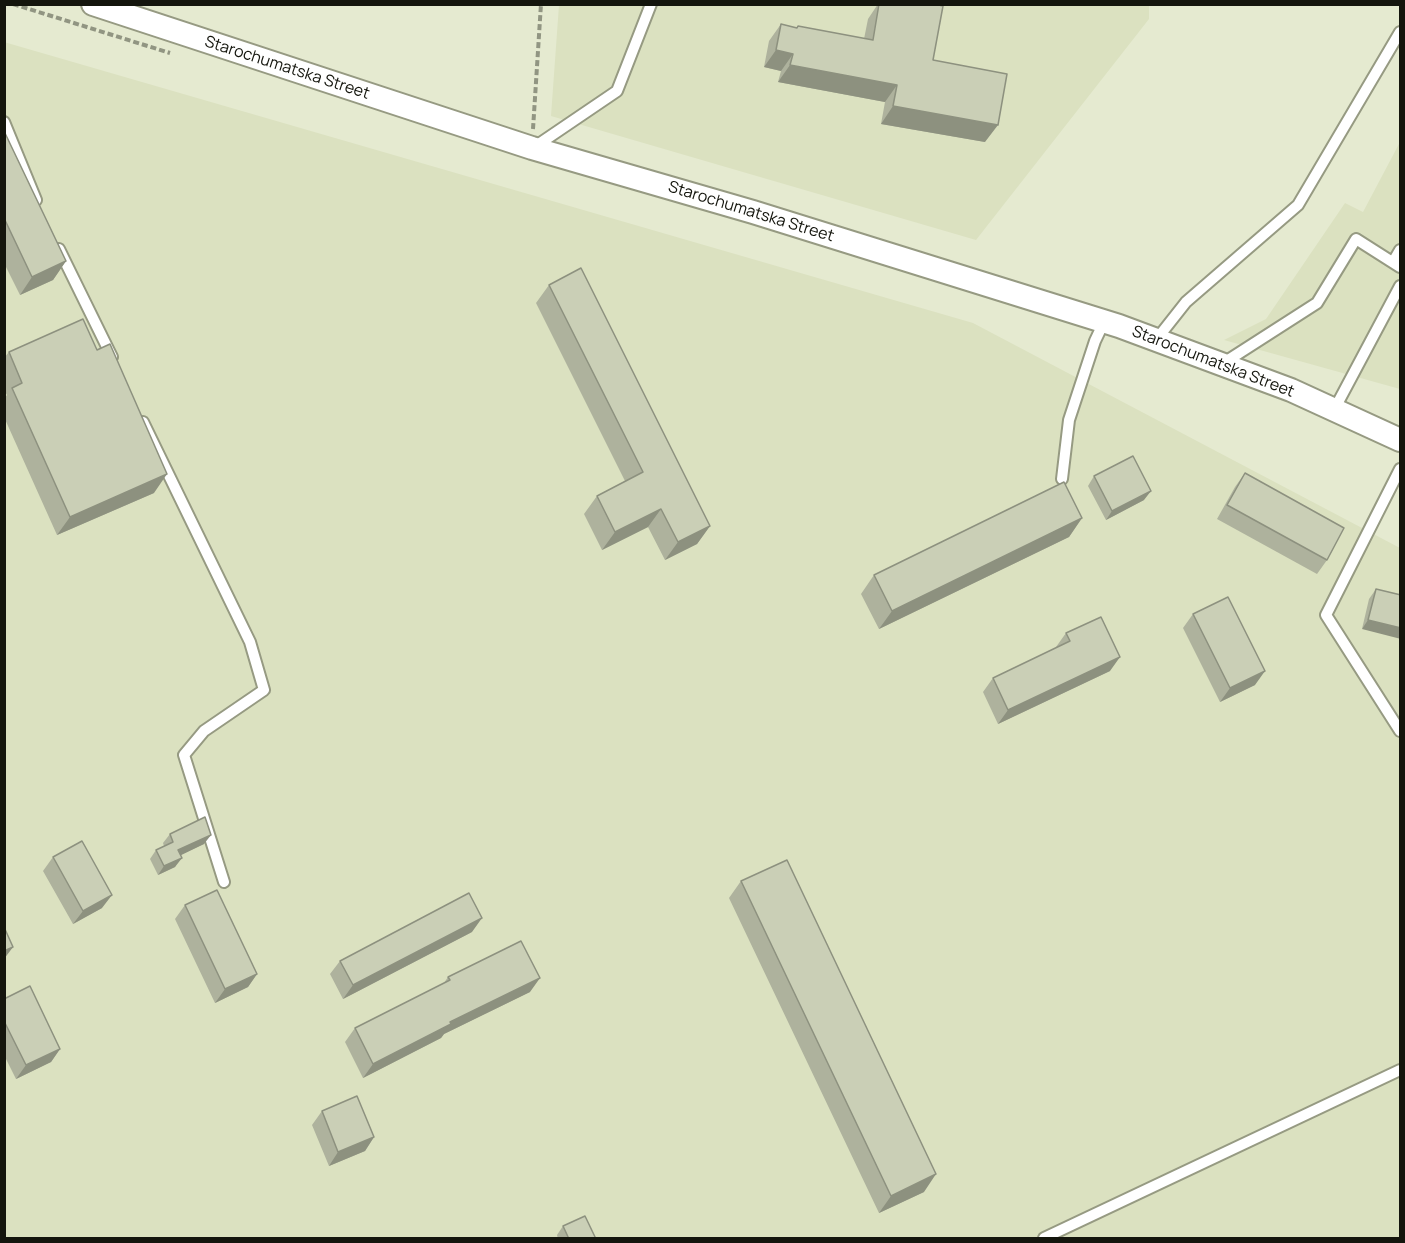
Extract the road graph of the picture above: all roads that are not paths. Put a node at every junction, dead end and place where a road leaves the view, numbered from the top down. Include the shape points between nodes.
1 (93, 4) edge
2 (651, 4) edge
3 (1401, 32) edge
4 (4, 122) edge
5 (532, 148) junction
6 (41, 212) edge
7 (57, 244) edge
8 (1401, 250) edge
9 (1397, 264) edge
10 (1401, 286) edge
11 (1104, 322) junction
12 (1156, 340) junction
13 (114, 362) edge
14 (1222, 365) junction
15 (1334, 410) junction
16 (140, 416) edge
17 (1401, 440) edge
18 (1401, 469) edge
19 (1062, 479) dead end
20 (1401, 731) edge
21 (224, 882) dead end
22 (1401, 1070) edge
23 (1044, 1239) edge

1 - 5 street, Starochumatska Street
2 - 5 lane via 617,90
3 - 12 lane via 1298,205 1186,302
4 - 6 lane
5 - 11 street, Starochumatska Street via 753,212
7 - 13 lane
8 - 9 lane
9 - 14 lane via 1356,239 1317,303
10 - 15 lane
11 - 12 street, Starochumatska Street
11 - 19 lane via 1069,420
12 - 14 street, Starochumatska Street
14 - 15 street, Starochumatska Street
15 - 17 street, Starochumatska Street
16 - 21 lane via 250,642 264,690 204,731 184,755
18 - 20 lane via 1326,615
22 - 23 lane

